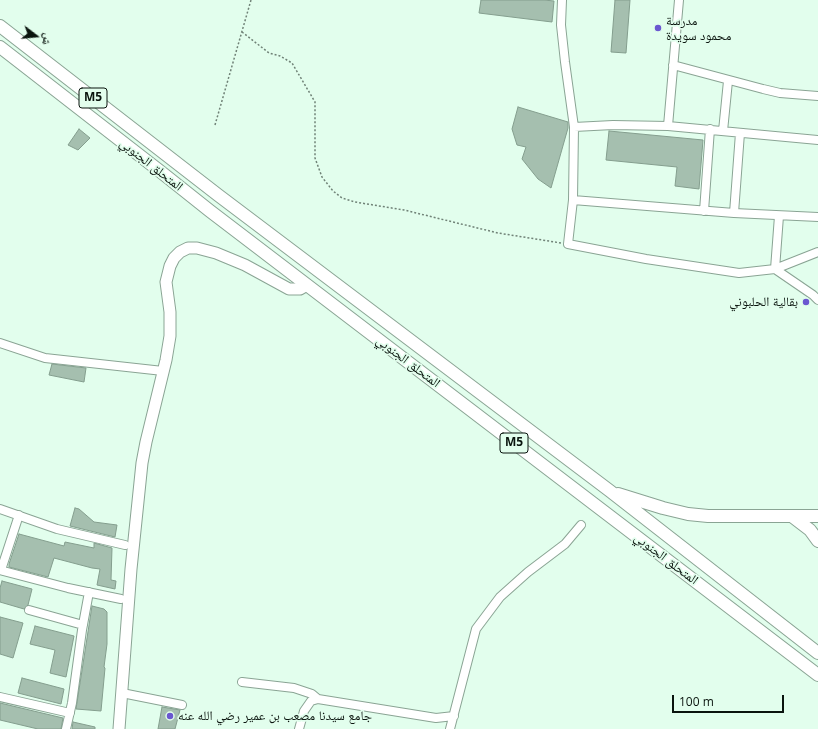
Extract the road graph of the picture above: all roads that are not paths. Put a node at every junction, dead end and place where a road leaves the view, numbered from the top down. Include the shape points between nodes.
1 (562, 0) edge
2 (679, 0) edge
3 (0, 26) edge
4 (0, 47) edge
5 (673, 65) junction
6 (728, 81) junction
7 (818, 96) edge
8 (668, 126) junction
9 (574, 127) junction
10 (710, 129) junction
11 (724, 131) junction
12 (740, 133) junction
13 (818, 140) edge
14 (573, 200) junction
15 (704, 211) junction
16 (734, 213) junction
17 (779, 216) junction
18 (818, 217) edge
19 (818, 252) edge
20 (775, 269) junction
21 (307, 285) junction
22 (818, 300) edge
23 (0, 343) edge
24 (159, 371) junction
25 (610, 491) junction
26 (0, 509) edge
27 (19, 515) junction
28 (818, 516) edge
29 (793, 517) junction
30 (581, 525) dead end
31 (818, 541) edge
32 (125, 545) junction
33 (1, 570) edge
34 (89, 592) junction
35 (121, 599) junction
36 (29, 610) dead end
37 (83, 625) junction
38 (818, 653) edge
39 (818, 675) edge
40 (242, 682) dead end
41 (122, 693) junction
42 (0, 697) edge
43 (318, 699) junction
44 (182, 705) dead end
45 (70, 713) junction
46 (454, 716) junction
47 (66, 729) edge
48 (112, 729) edge
49 (119, 729) edge
50 (299, 729) edge
51 (450, 729) edge

1 - 9 street via 561,25
2 - 5 street
3 - 25 highway, المتحلق الجنوبي / M5 via 218,195
4 - 21 highway, المتحلق الجنوبي / M5
5 - 6 street
5 - 8 street
6 - 7 street via 780,93
6 - 11 street
8 - 9 street
8 - 10 street
9 - 14 street
10 - 11 street
10 - 15 street
11 - 12 street
12 - 13 street
12 - 16 street
14 - 15 street
14 - 20 street via 568,244 739,273
15 - 16 street
16 - 17 street
17 - 18 street
17 - 20 street
19 - 20 street
20 - 22 street
21 - 24 main road via 300,289 289,289 245,265 201,249 188,248 180,252 171,262 167,276 170,312 168,348
21 - 39 highway, المتحلق الجنوبي / M5
23 - 24 street via 45,358
24 - 32 main road via 137,458
24 - 41 main road via 142,463
25 - 29 highway via 688,514
25 - 38 highway, المتحلق الجنوبي / M5
26 - 27 street
27 - 32 street via 57,529
27 - 33 street
28 - 29 highway
29 - 31 highway via 802,522
30 - 46 street via 564,544 500,597 476,629
32 - 35 main road
33 - 34 street
34 - 35 street
34 - 37 street
35 - 48 main road
36 - 37 street
37 - 45 street
40 - 43 street via 294,688 312,694
41 - 44 street
41 - 49 main road
42 - 45 street
43 - 46 street via 436,718
43 - 50 street via 311,701 304,711
45 - 47 street
46 - 51 street

